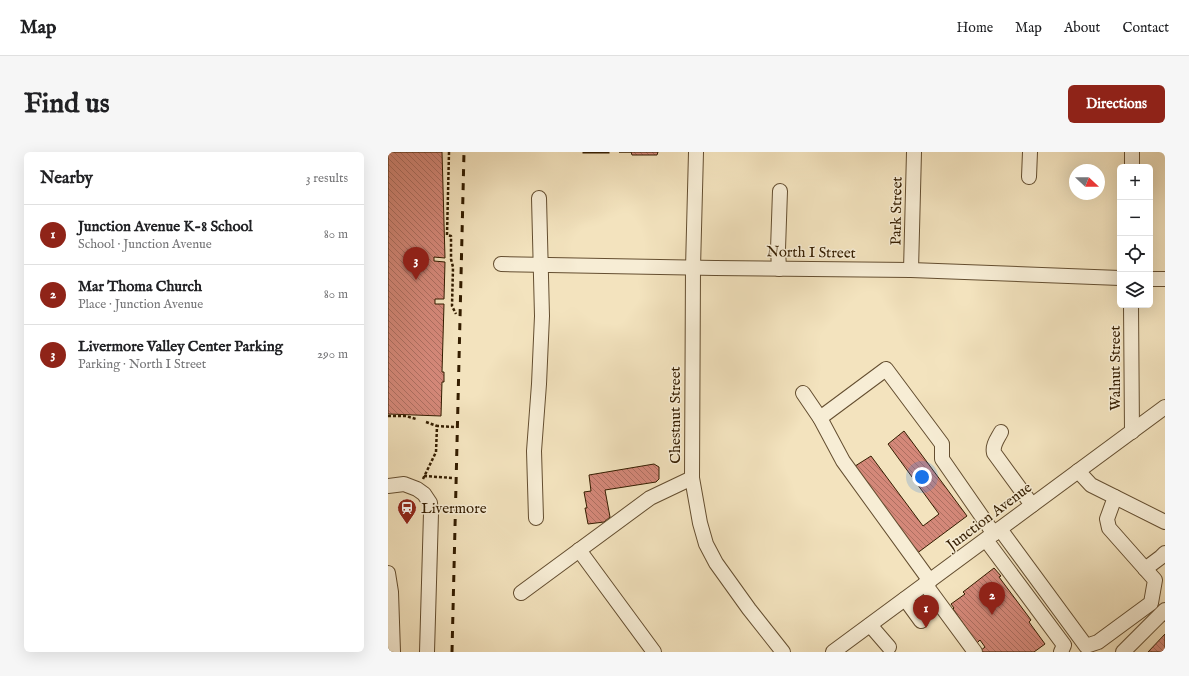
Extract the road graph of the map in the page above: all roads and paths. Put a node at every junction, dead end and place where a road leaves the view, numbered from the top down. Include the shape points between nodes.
1 (450, 152) edge
2 (696, 152) edge
3 (914, 152) edge
4 (1030, 152) edge
5 (1132, 152) edge
6 (1132, 164) edge
7 (1029, 177) dead end
8 (780, 191) dead end
9 (539, 198) dead end
10 (501, 264) dead end
11 (540, 265) junction
12 (693, 268) junction
13 (779, 269) junction
14 (911, 270) junction
15 (1117, 278) edge
16 (1153, 279) edge
17 (1165, 279) edge
18 (1131, 308) edge
19 (456, 314) dead end
20 (803, 393) dead end
21 (1165, 407) edge
22 (388, 416) edge
23 (820, 418) junction
24 (416, 419) dead end
25 (426, 422) dead end
26 (437, 426) junction
27 (454, 427) dead end
28 (1002, 432) dead end
29 (1132, 432) junction
30 (1078, 472) junction
31 (424, 476) junction
32 (453, 478) dead end
33 (692, 478) junction
34 (421, 482) dead end
35 (388, 486) edge
36 (1115, 497) junction
37 (1032, 505) junction
38 (536, 518) dead end
39 (1165, 522) edge
40 (993, 534) junction
41 (579, 550) junction
42 (1165, 553) edge
43 (1145, 569) junction
44 (388, 573) edge
45 (927, 583) junction
46 (521, 593) dead end
47 (904, 599) junction
48 (1165, 610) edge
49 (921, 621) dead end
50 (870, 624) junction
51 (889, 647) dead end
52 (393, 652) edge
53 (427, 652) edge
54 (654, 652) edge
55 (783, 652) edge
56 (833, 652) edge
57 (975, 652) edge
58 (1061, 652) edge
59 (1123, 652) edge

1 - 19 path via 447,235 452,236 452,306
2 - 12 street, Chestnut Street
3 - 14 street, Park Street
4 - 7 street
5 - 6 street
8 - 13 street
9 - 11 street
10 - 11 street, North I Street
11 - 12 street, North I Street
11 - 38 street via 542,316 534,451
12 - 13 street, North I Street
12 - 33 street, Chestnut Street
13 - 14 street, North I Street
14 - 15 street, North I Street
16 - 17 street
18 - 29 street, Walnut Street
20 - 23 street
21 - 29 street, Junction Avenue
22 - 24 path
23 - 40 street via 886,369 942,444 942,459
23 - 45 street via 843,461
25 - 26 path
26 - 27 path
26 - 31 path via 436,452
28 - 37 street via 994,445 994,453
29 - 30 street, Junction Avenue
30 - 36 street via 1091,485
30 - 37 street, Junction Avenue
31 - 32 path
31 - 34 path
33 - 41 street via 650,498
33 - 55 street, Chestnut Street via 706,544 716,563
35 - 53 street via 404,484 418,489 430,503
36 - 39 street
36 - 43 street via 1107,519 1109,528
37 - 40 street, Junction Avenue
40 - 43 street via 1086,646 1098,642 1151,603 1155,580
40 - 45 street, Junction Avenue
40 - 58 street via 1064,645
41 - 46 street
41 - 54 street
42 - 43 street
44 - 52 street
45 - 47 street, Junction Avenue
45 - 57 street
47 - 49 street
47 - 50 street, Junction Avenue
48 - 59 street
50 - 51 street
50 - 56 street, Junction Avenue

